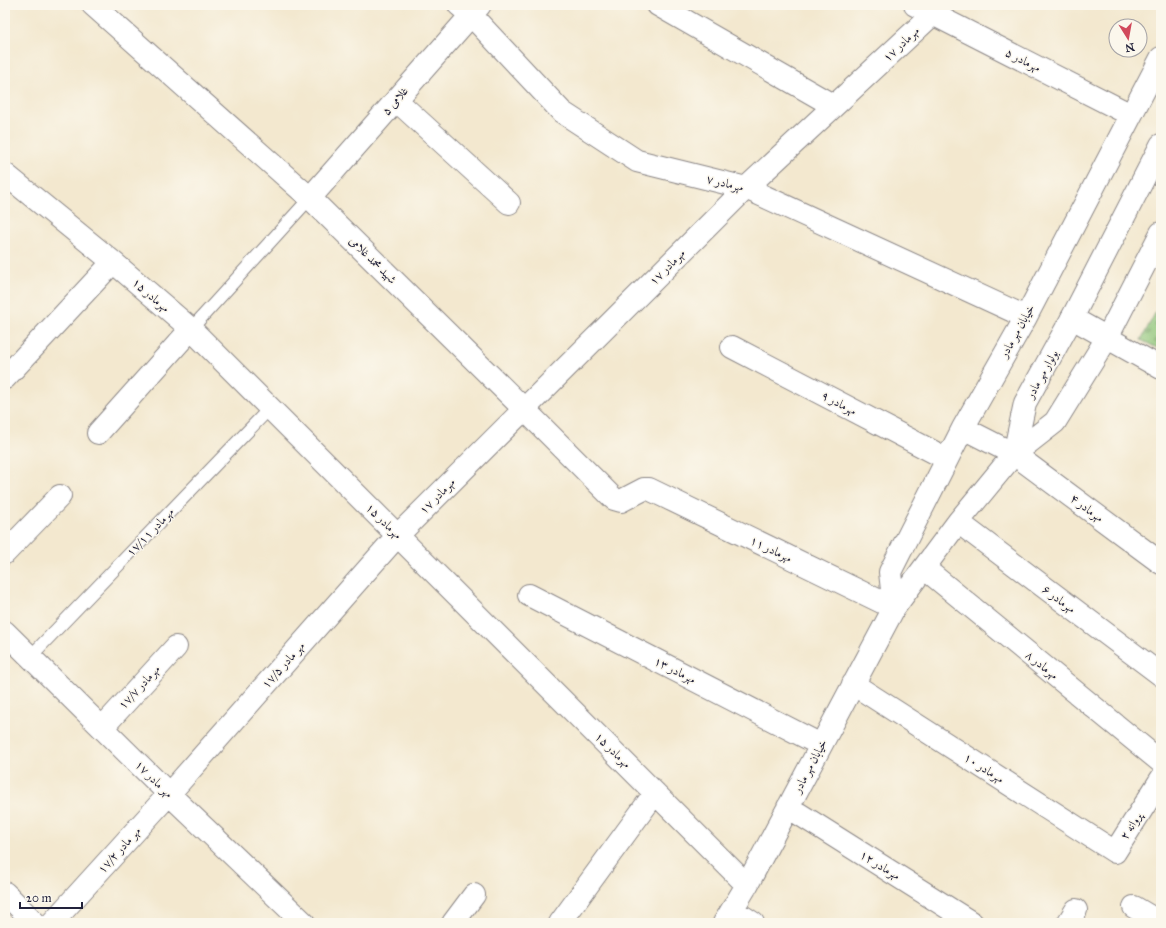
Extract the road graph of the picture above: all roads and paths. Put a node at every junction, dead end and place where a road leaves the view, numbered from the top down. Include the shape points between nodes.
1 (93, 5) edge
2 (658, 5) edge
3 (470, 8) edge
4 (930, 8) edge
5 (1161, 58) edge
6 (396, 100) junction
7 (834, 106) junction
8 (1131, 116) junction
9 (1161, 145) edge
10 (5, 174) edge
11 (746, 188) junction
12 (310, 198) junction
13 (509, 203) dead end
14 (1161, 234) edge
15 (113, 262) junction
16 (1026, 317) junction
17 (1072, 318) junction
18 (191, 329) junction
19 (1107, 338) junction
20 (732, 347) dead end
21 (1161, 368) edge
22 (5, 378) edge
23 (270, 408) junction
24 (525, 410) junction
25 (963, 428) junction
26 (98, 433) dead end
27 (1014, 454) junction
28 (947, 459) junction
29 (649, 490) joint
30 (60, 496) dead end
31 (958, 522) junction
32 (398, 535) junction
33 (5, 554) edge
34 (1161, 563) edge
35 (924, 568) junction
36 (529, 595) dead end
37 (894, 608) junction
38 (5, 632) edge
39 (176, 647) dead end
40 (30, 657) junction
41 (1161, 675) edge
42 (853, 684) junction
43 (102, 728) junction
44 (821, 746) junction
45 (1161, 762) edge
46 (1161, 779) edge
47 (655, 793) junction
48 (169, 794) junction
49 (788, 807) junction
50 (1115, 852) joint
51 (747, 885) junction
52 (5, 893) edge
53 (474, 895) dead end
54 (1134, 907) dead end
55 (729, 917) edge
56 (1161, 922) edge
57 (35, 923) edge
58 (52, 923) edge
59 (304, 923) edge
60 (453, 923) edge
61 (560, 923) edge
62 (754, 923) edge
63 (972, 923) edge

1 - 12 street, شهید محمد غلامی
2 - 7 street
3 - 6 street, غلامی ۵
3 - 11 street, مهرمادر ۷ via 562,112 637,161
4 - 7 street, مهرمادر ۱۷
4 - 8 street, مهرمادر ۵
5 - 8 street, خیابان مهر مادر
6 - 12 street, غلامی ۵
6 - 13 street
7 - 11 street, مهرمادر ۱۷
8 - 16 street, خیابان مهر مادر
9 - 17 street, بولوار مهر مادر
10 - 15 street, مهرمادر ۱۵
11 - 16 street, مهرمادر ۷
11 - 24 street, مهرمادر ۱۷
12 - 18 lane
12 - 24 street, شهید محمد غلامی
14 - 19 street
15 - 18 street, مهرمادر ۱۵
15 - 22 street
16 - 25 street, خیابان مهر مادر
17 - 19 street
17 - 27 street, بولوار مهر مادر via 1025,403
18 - 23 street, مهرمادر ۱۵
18 - 26 street
19 - 21 street
19 - 27 street via 1055,422
20 - 28 street, مهرمادر ۹
23 - 32 street, مهرمادر ۱۵
23 - 40 lane, مهرمادر ۱۷/۱۱
24 - 29 street, شهید محمد غلامی via 614,499 621,500 644,489
24 - 32 street, مهرمادر ۱۷
25 - 27 street, مهرمادر ۴
25 - 28 street, خیابان مهر مادر
27 - 31 street, خیابان مهر مادر
27 - 34 street, مهرمادر ۴
28 - 37 street, خیابان مهر مادر via 890,572
29 - 37 street, مهرمادر ۱۱
30 - 33 street
31 - 35 street, خیابان مهر مادر
31 - 41 street, مهرمادر ۶
32 - 47 street, مهرمادر ۱۵
32 - 48 street, مهر مادر ۱۷/۵
35 - 37 street, خیابان مهر مادر
35 - 45 street, مهرمادر ۸
36 - 44 street, مهرمادر ۱۳
37 - 42 street, خیابان مهر مادر
38 - 40 street, مهر مادر ۱۷
39 - 43 street, مهرمادر ۱۷/۷
40 - 43 street, مهر مادر ۱۷
42 - 44 street, خیابان مهر مادر
42 - 50 street, مهرمادر ۱۰
43 - 48 street, مهر مادر ۱۷
44 - 49 street, خیابان مهر مادر
46 - 50 street, پروانه ۲
47 - 51 street, مهرمادر ۱۵
47 - 61 street
48 - 58 street, مهر مادر ۱۷/۲
48 - 59 street, مهر مادر ۱۷
49 - 51 street, خیابان مهر مادر
49 - 63 street, مهرمادر ۱۲
51 - 55 street, خیابان مهر مادر
52 - 57 street
53 - 60 street
54 - 56 street
55 - 62 street

